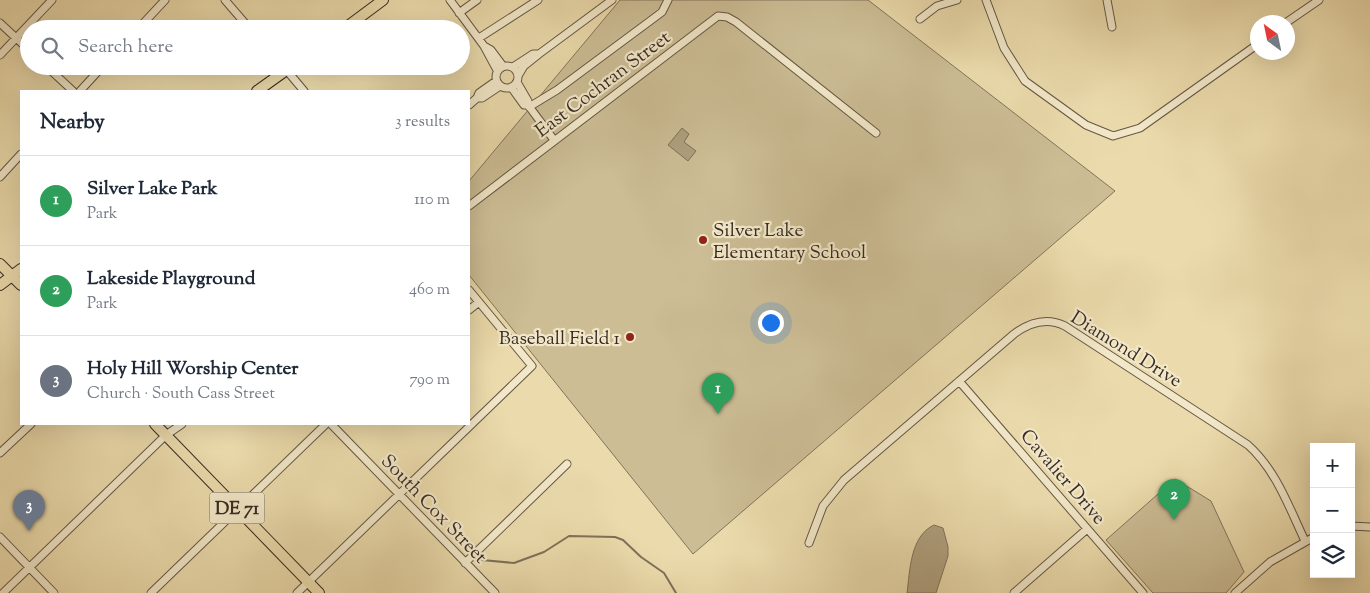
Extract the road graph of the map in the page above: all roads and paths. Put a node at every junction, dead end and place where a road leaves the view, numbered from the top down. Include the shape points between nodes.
1 (52, 0) edge
2 (165, 0) edge
3 (225, 0) edge
4 (383, 0) edge
5 (450, 0) edge
6 (477, 0) edge
7 (538, 0) edge
8 (612, 0) edge
9 (668, 0) edge
10 (956, 0) edge
11 (986, 0) edge
12 (1107, 0) edge
13 (1319, 0) edge
14 (460, 13) junction
15 (1295, 16) edge
16 (920, 18) dead end
17 (33, 20) edge
18 (146, 20) edge
19 (242, 20) edge
20 (356, 20) edge
21 (465, 20) edge
22 (0, 23) edge
23 (470, 26) edge
24 (1112, 27) dead end
25 (20, 34) edge
26 (16, 38) junction
27 (479, 38) junction
28 (20, 42) edge
29 (1250, 50) edge
30 (539, 54) junction
31 (0, 55) edge
32 (513, 67) junction
33 (500, 68) junction
34 (56, 75) edge
35 (95, 75) edge
36 (278, 75) edge
37 (292, 75) edge
38 (515, 82) junction
39 (498, 83) junction
40 (72, 90) edge
41 (81, 90) edge
42 (258, 90) edge
43 (303, 90) edge
44 (470, 104) edge
45 (528, 106) junction
46 (876, 133) dead end
47 (554, 140) junction
48 (20, 155) edge
49 (0, 177) edge
50 (470, 205) edge
51 (0, 264) edge
52 (20, 270) edge
53 (12, 276) junction
54 (20, 284) edge
55 (0, 285) edge
56 (470, 291) edge
57 (479, 302) junction
58 (470, 309) edge
59 (959, 381) junction
60 (30, 425) edge
61 (156, 425) edge
62 (181, 425) edge
63 (325, 425) edge
64 (331, 425) edge
65 (166, 435) junction
66 (0, 453) edge
67 (567, 464) dead end
68 (399, 495) junction
69 (238, 509) junction
70 (1355, 526) edge
71 (1370, 527) edge
72 (1087, 529) junction
73 (0, 537) edge
74 (1310, 539) edge
75 (1305, 541) junction
76 (809, 543) dead end
77 (465, 563) junction
78 (29, 567) junction
79 (308, 582) junction
80 (3, 593) edge
81 (54, 593) edge
82 (151, 593) edge
83 (297, 593) edge
84 (319, 593) edge
85 (495, 593) edge
86 (1014, 593) edge
87 (1143, 593) edge
88 (1235, 593) edge

1 - 17 street
2 - 18 street
3 - 19 street
4 - 20 main road
5 - 14 street
6 - 14 street
7 - 27 street
8 - 30 street
9 - 45 street via 662,12 557,90
10 - 16 street via 937,6
11 - 29 street via 1004,48 1025,81 1086,125 1113,136 1140,128
12 - 24 street
13 - 15 street
14 - 21 street
22 - 26 street
23 - 27 street
25 - 26 street
26 - 28 street
26 - 31 street
27 - 33 street via 491,50
30 - 32 street via 533,54
30 - 38 street via 524,66
32 - 33 street
32 - 38 street
33 - 39 street
34 - 40 street
35 - 41 street
36 - 42 main road
37 - 43 street
38 - 39 street
38 - 45 street via 524,105
39 - 44 street via 479,94
45 - 47 street
46 - 47 street, East Cochran Street via 736,22 722,16 713,18
47 - 50 street, East Cochran Street
48 - 49 street
51 - 53 main road
52 - 53 main road
53 - 54 main road
53 - 55 main road
56 - 57 street
57 - 58 street
57 - 68 street via 532,366
59 - 72 street, Cavalier Drive
59 - 75 street, Diamond Drive via 1029,324 1060,323 1248,445 1266,463
59 - 76 street, Diamond Drive via 836,488 818,515
60 - 66 street
61 - 65 main road, DE 71
62 - 65 street
63 - 69 street
64 - 68 street, South Cox Street
65 - 69 main road, DE 71
65 - 78 street
67 - 77 street
68 - 77 street, South Cox Street
68 - 79 street
69 - 79 main road, DE 71
69 - 82 street
70 - 71 street
72 - 86 street
72 - 87 street, Cavalier Drive
73 - 78 street
74 - 75 street
75 - 88 street via 1270,562
77 - 85 street, South Cox Street
78 - 80 street
78 - 81 street
79 - 83 street
79 - 84 main road, DE 71

